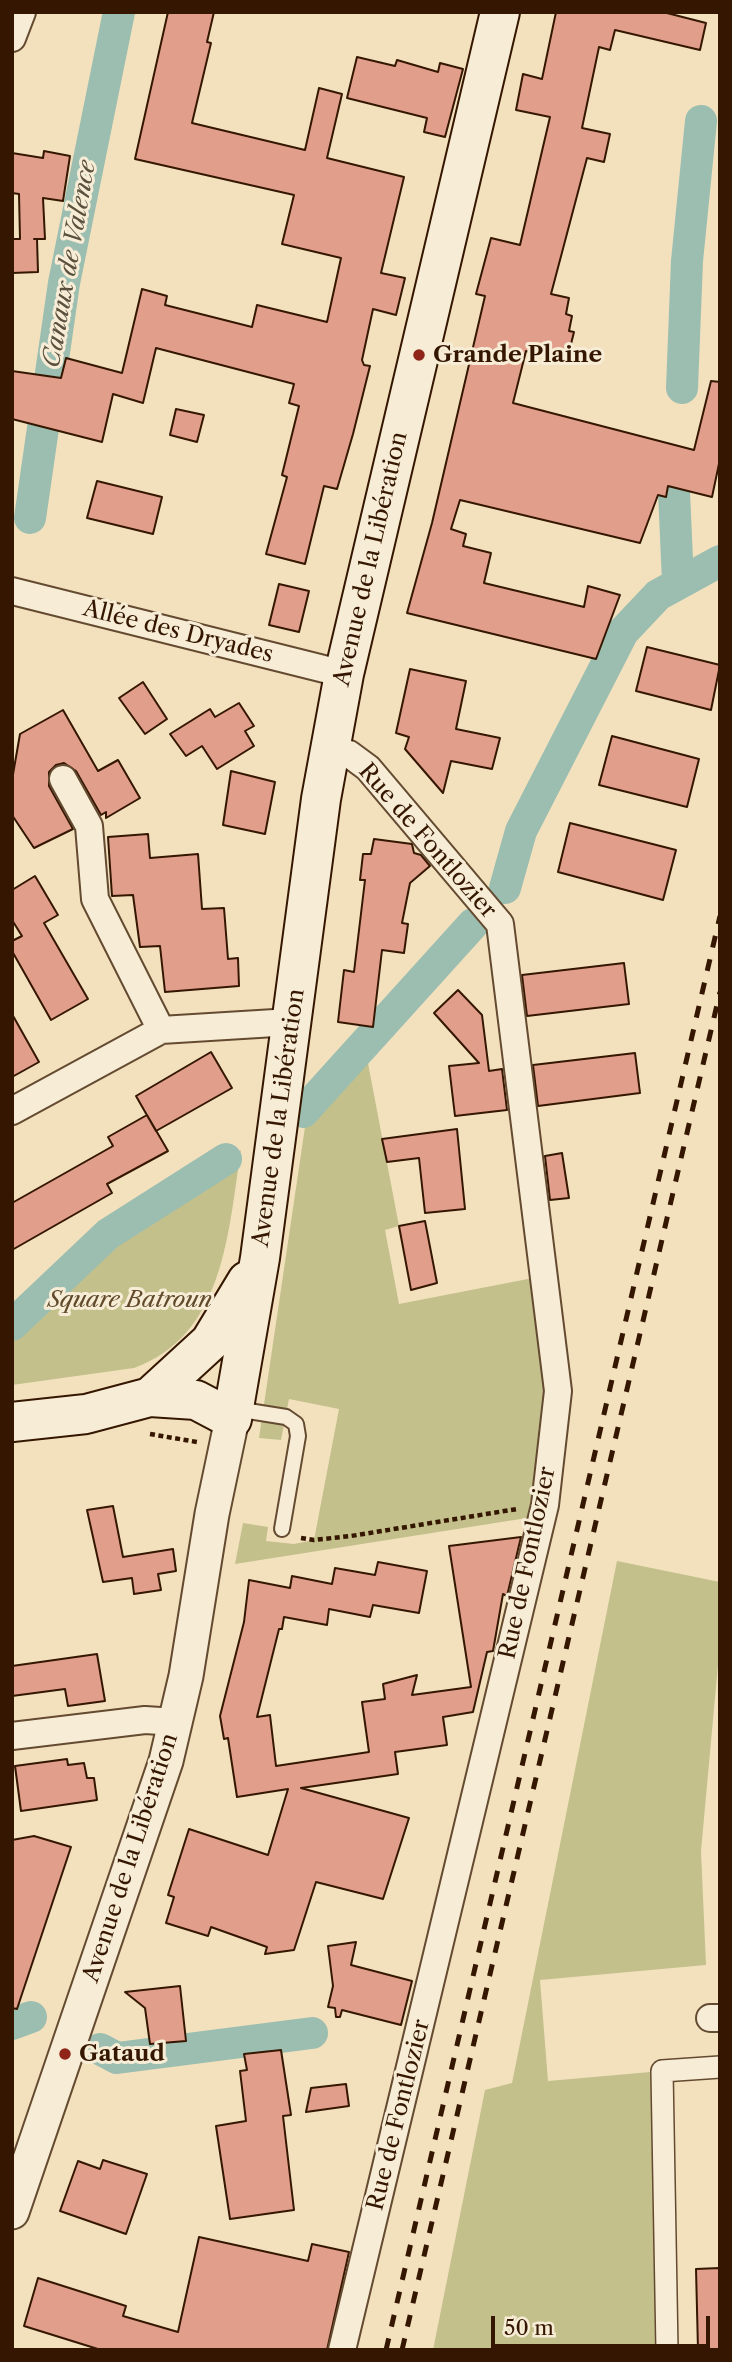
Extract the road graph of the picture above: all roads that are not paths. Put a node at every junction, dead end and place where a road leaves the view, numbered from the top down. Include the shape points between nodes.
1 (22, 12) edge
2 (499, 12) edge
3 (12, 38) edge
4 (12, 591) edge
5 (344, 674) junction
6 (330, 750) junction
7 (63, 779) dead end
8 (291, 1022) junction
9 (161, 1030) junction
10 (12, 1111) edge
11 (260, 1258) junction
12 (150, 1397) junction
13 (232, 1413) junction
14 (86, 1414) junction
15 (12, 1422) edge
16 (282, 1529) road end
17 (176, 1722) junction
18 (12, 1735) edge
19 (720, 2067) edge
20 (12, 2211) edge
21 (342, 2350) edge
22 (667, 2350) edge

1 - 3 street
2 - 5 main road, Avenue de la Libération
4 - 5 street, Allée des Dryades
5 - 6 main road, Avenue de la Libération
6 - 8 main road, Avenue de la Libération
6 - 21 street, Rue de Fontlozier via 349,754 368,768 500,924 558,1391 545,1505
7 - 9 street via 89,826 95,900
8 - 9 street
8 - 11 main road, Avenue de la Libération
9 - 10 street
11 - 12 main road via 210,1342
11 - 13 main road, Avenue de la Libération
12 - 13 main road via 196,1400
12 - 14 main road
13 - 14 main road via 191,1427
13 - 16 lane via 286,1417 296,1424 298,1436
13 - 17 street, Avenue de la Libération
14 - 15 main road
17 - 18 street via 145,1720
17 - 20 street, Avenue de la Libération via 157,1794
19 - 22 street via 662,2071

